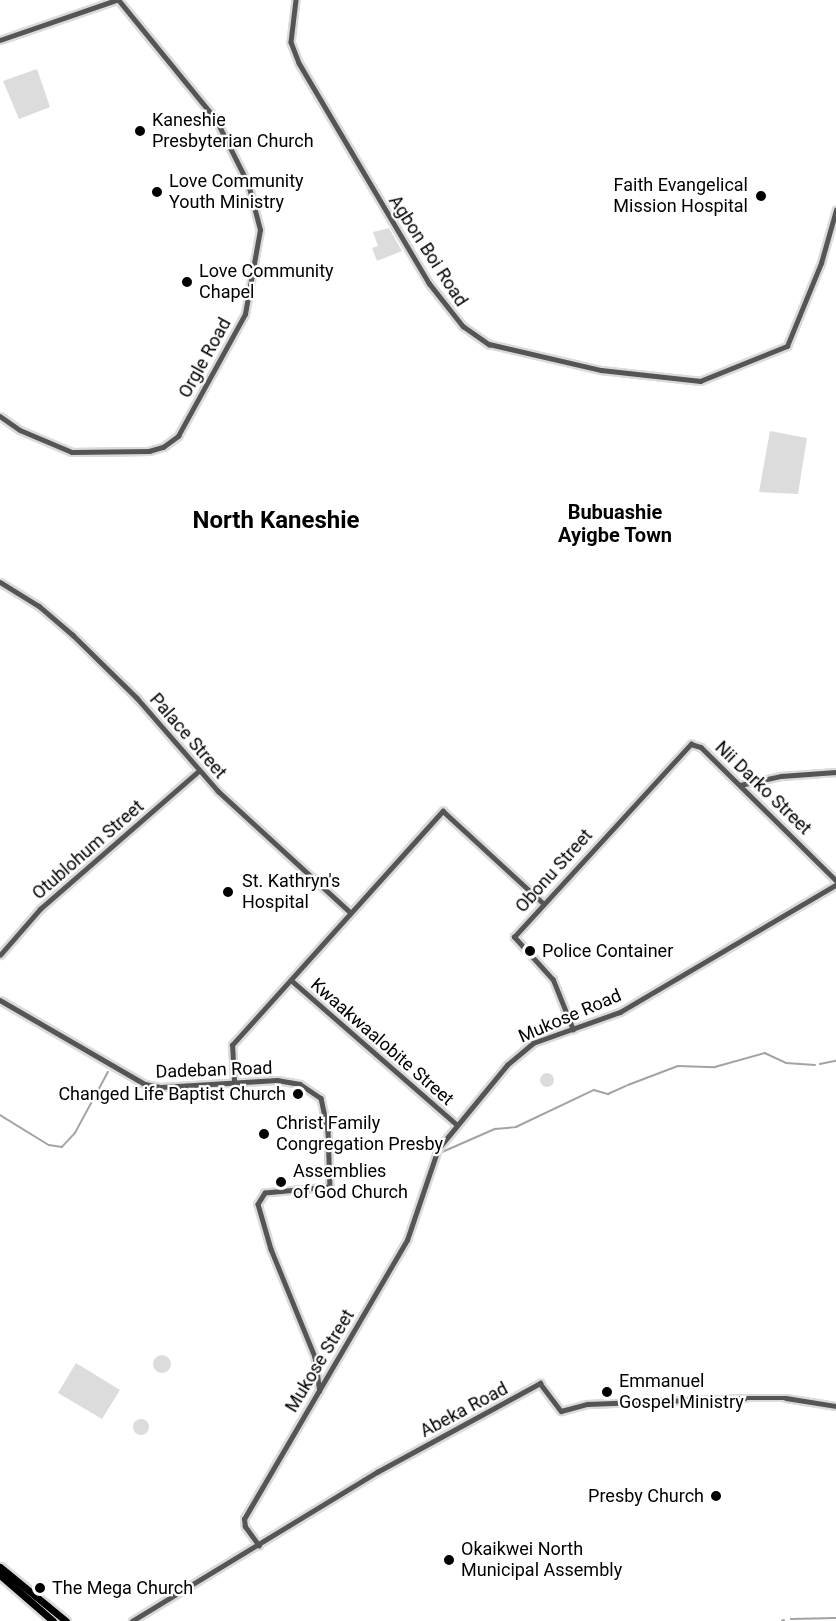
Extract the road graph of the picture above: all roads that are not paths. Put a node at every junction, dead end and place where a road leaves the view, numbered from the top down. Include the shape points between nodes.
1 (117, 0) edge
2 (296, 0) edge
3 (0, 40) edge
4 (836, 210) edge
5 (0, 416) edge
6 (0, 582) edge
7 (694, 744) joint
8 (200, 771) junction
9 (836, 772) edge
10 (740, 785) junction
11 (836, 880) edge
12 (836, 885) edge
13 (542, 902) junction
14 (351, 913) junction
15 (0, 955) edge
16 (291, 980) junction
17 (0, 1000) edge
18 (573, 1030) junction
19 (234, 1081) junction
20 (456, 1124) junction
21 (425, 1185) joint
22 (320, 1391) junction
23 (836, 1406) edge
24 (259, 1546) junction
25 (0, 1567) edge
26 (0, 1575) edge
27 (53, 1621) edge
28 (66, 1621) edge
29 (132, 1621) edge

1 - 3 street
1 - 5 street, Orgle Road via 216,120 248,184 260,230 245,314 178,436 163,447 149,452 72,452 20,430
2 - 4 street, Agbon Boi Road via 293,50 436,293 480,340 593,369 700,381 787,346 821,263
6 - 8 street, Palace Street via 39,606 73,635 137,698
7 - 10 street, Nii Darko Street
7 - 13 street, Obonu Street
8 - 14 street, Palace Street
8 - 15 street, Otublohum Street via 40,909
9 - 10 street via 782,776
10 - 11 street, Nii Darko Street
12 - 18 street, Mukose Road via 620,1012
13 - 14 street via 443,812
13 - 18 street, Obonu Street via 514,939 550,974
14 - 16 street
16 - 19 street via 232,1045
16 - 20 street, Kwaakwaalobite Street
17 - 19 street, Dadeban Road via 144,1084 161,1087
18 - 20 street, Mukose Road via 519,1052
19 - 22 street, Dadeban Road via 262,1079 300,1084 321,1098 328,1131 330,1187 261,1195 258,1204 263,1227 315,1357
20 - 21 street, Mukose Road via 438,1149
21 - 22 street, Mukose Street via 407,1240
22 - 24 street, Mukose Street via 244,1519 245,1527
23 - 24 street, Abeka Road via 786,1398 745,1398 587,1404 561,1411 540,1383 377,1472
24 - 29 street, Abeka Road
25 - 28 highway
26 - 27 highway

